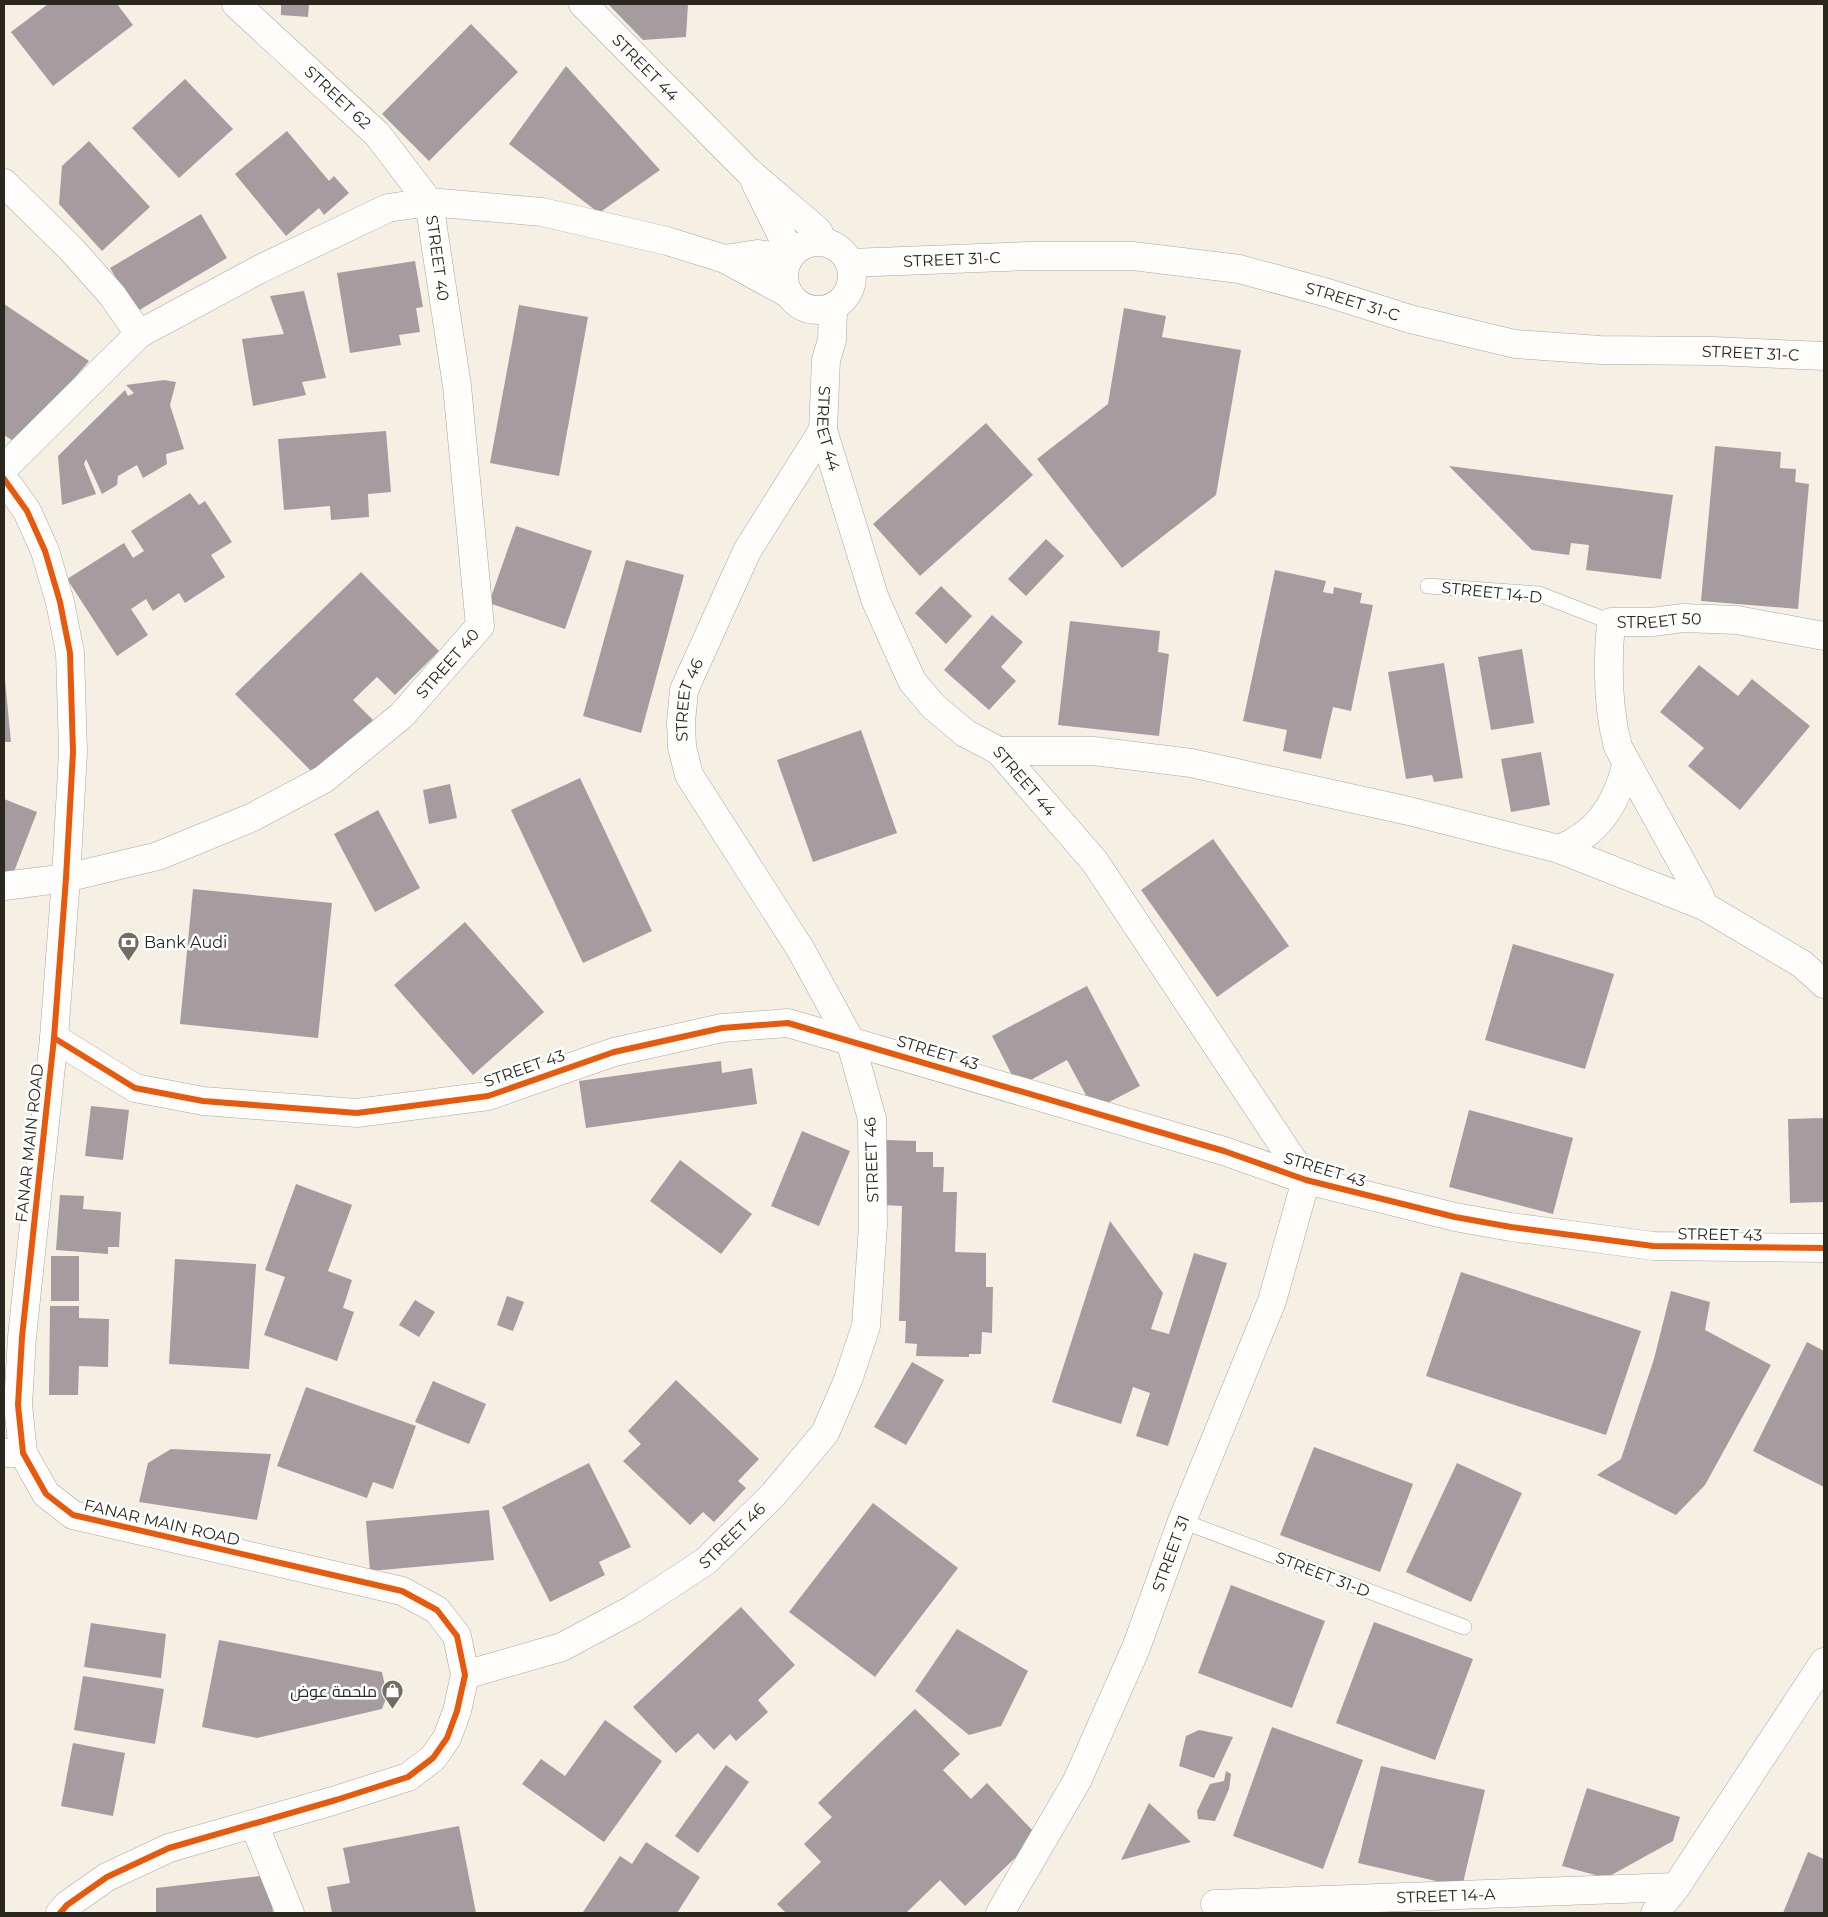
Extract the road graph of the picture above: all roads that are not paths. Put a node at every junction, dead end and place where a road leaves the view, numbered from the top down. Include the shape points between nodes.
1 (236, 4) edge
2 (583, 4) edge
3 (749, 172) junction
4 (4, 184) edge
5 (430, 202) junction
6 (823, 242) junction
7 (790, 256) junction
8 (725, 259) junction
9 (852, 272) junction
10 (787, 293) junction
11 (823, 309) junction
12 (139, 334) junction
13 (1824, 356) edge
14 (823, 430) junction
15 (4, 468) edge
16 (4, 479) edge
17 (1428, 586) dead end
18 (1611, 622) junction
19 (1824, 636) edge
20 (999, 751) junction
21 (1626, 766) junction
22 (1559, 849) junction
23 (66, 878) junction
24 (4, 886) edge
25 (1704, 906) junction
26 (1824, 984) edge
27 (54, 1038) junction
28 (850, 1040) junction
29 (1306, 1180) junction
30 (1824, 1248) edge
31 (14, 1453) edge
32 (1182, 1520) junction
33 (1464, 1627) dead end
34 (1824, 1662) edge
35 (465, 1675) junction
36 (254, 1824) junction
37 (1676, 1888) junction
38 (1215, 1904) dead end
39 (60, 1913) edge
40 (290, 1913) edge
41 (1000, 1913) edge
42 (1655, 1913) edge

1 - 5 street, STREET 62 via 377,134
2 - 3 street, STREET 44
3 - 6 street, STREET 44 via 818,231
3 - 7 street, STREET 44
4 - 12 street via 72,250 112,296
5 - 8 street via 542,212 667,241
5 - 12 street via 388,208 355,222
5 - 23 street, STREET 40 via 457,386 480,626 402,715 324,779 253,817 158,856
6 - 7 street via 805,244
6 - 9 street via 840,249
7 - 8 street via 757,254
7 - 10 street via 783,275
8 - 10 street
9 - 11 street via 846,297
9 - 13 street, STREET 31-C via 878,263 1029,256 1133,256 1239,270 1410,319 1515,344 1600,350
10 - 11 street via 798,305
11 - 14 street, STREET 44 via 820,350 826,360
12 - 15 street
14 - 20 street, STREET 44 via 875,598 912,681 933,706 965,733
14 - 28 street, STREET 46 via 747,550 701,650 684,690 681,739 689,775 801,950
16 - 23 street, FANAR MAIN ROAD via 27,511 45,551 70,653 73,752
17 - 18 lane, STREET 14-D via 1539,594
18 - 19 street, STREET 50 via 1717,618
18 - 21 street, STREET 50 via 1608,651 1611,721
20 - 22 street via 1094,751 1192,763 1409,811
20 - 29 street, STREET 44 via 1096,862
21 - 22 street via 1618,792 1596,827
21 - 25 street, STREET 50
22 - 25 street
23 - 24 street, STREET 40
23 - 27 street, FANAR MAIN ROAD
25 - 26 street via 1802,964
27 - 28 street, STREET 43 via 135,1088 203,1101 357,1113 488,1096 614,1052 722,1028 788,1023
27 - 31 street, FANAR MAIN ROAD via 22,1337
28 - 29 street, STREET 43 via 1224,1151
28 - 35 street, STREET 46 via 872,1119 873,1225 866,1326 848,1380 825,1433 773,1495 706,1561 562,1648
29 - 30 street, STREET 43 via 1455,1217 1653,1246
29 - 32 street, STREET 31 via 1272,1301
31 - 35 street, FANAR MAIN ROAD via 46,1494 73,1515 402,1591 437,1610 457,1636
32 - 33 lane, STREET 31-D
32 - 41 street, STREET 31 via 1136,1648 1077,1781
34 - 37 street
35 - 36 street, FANAR MAIN ROAD via 448,1738 433,1758 408,1777
36 - 39 street, FANAR MAIN ROAD via 169,1848 106,1877
36 - 40 street
37 - 38 street, STREET 14-A
37 - 42 street

